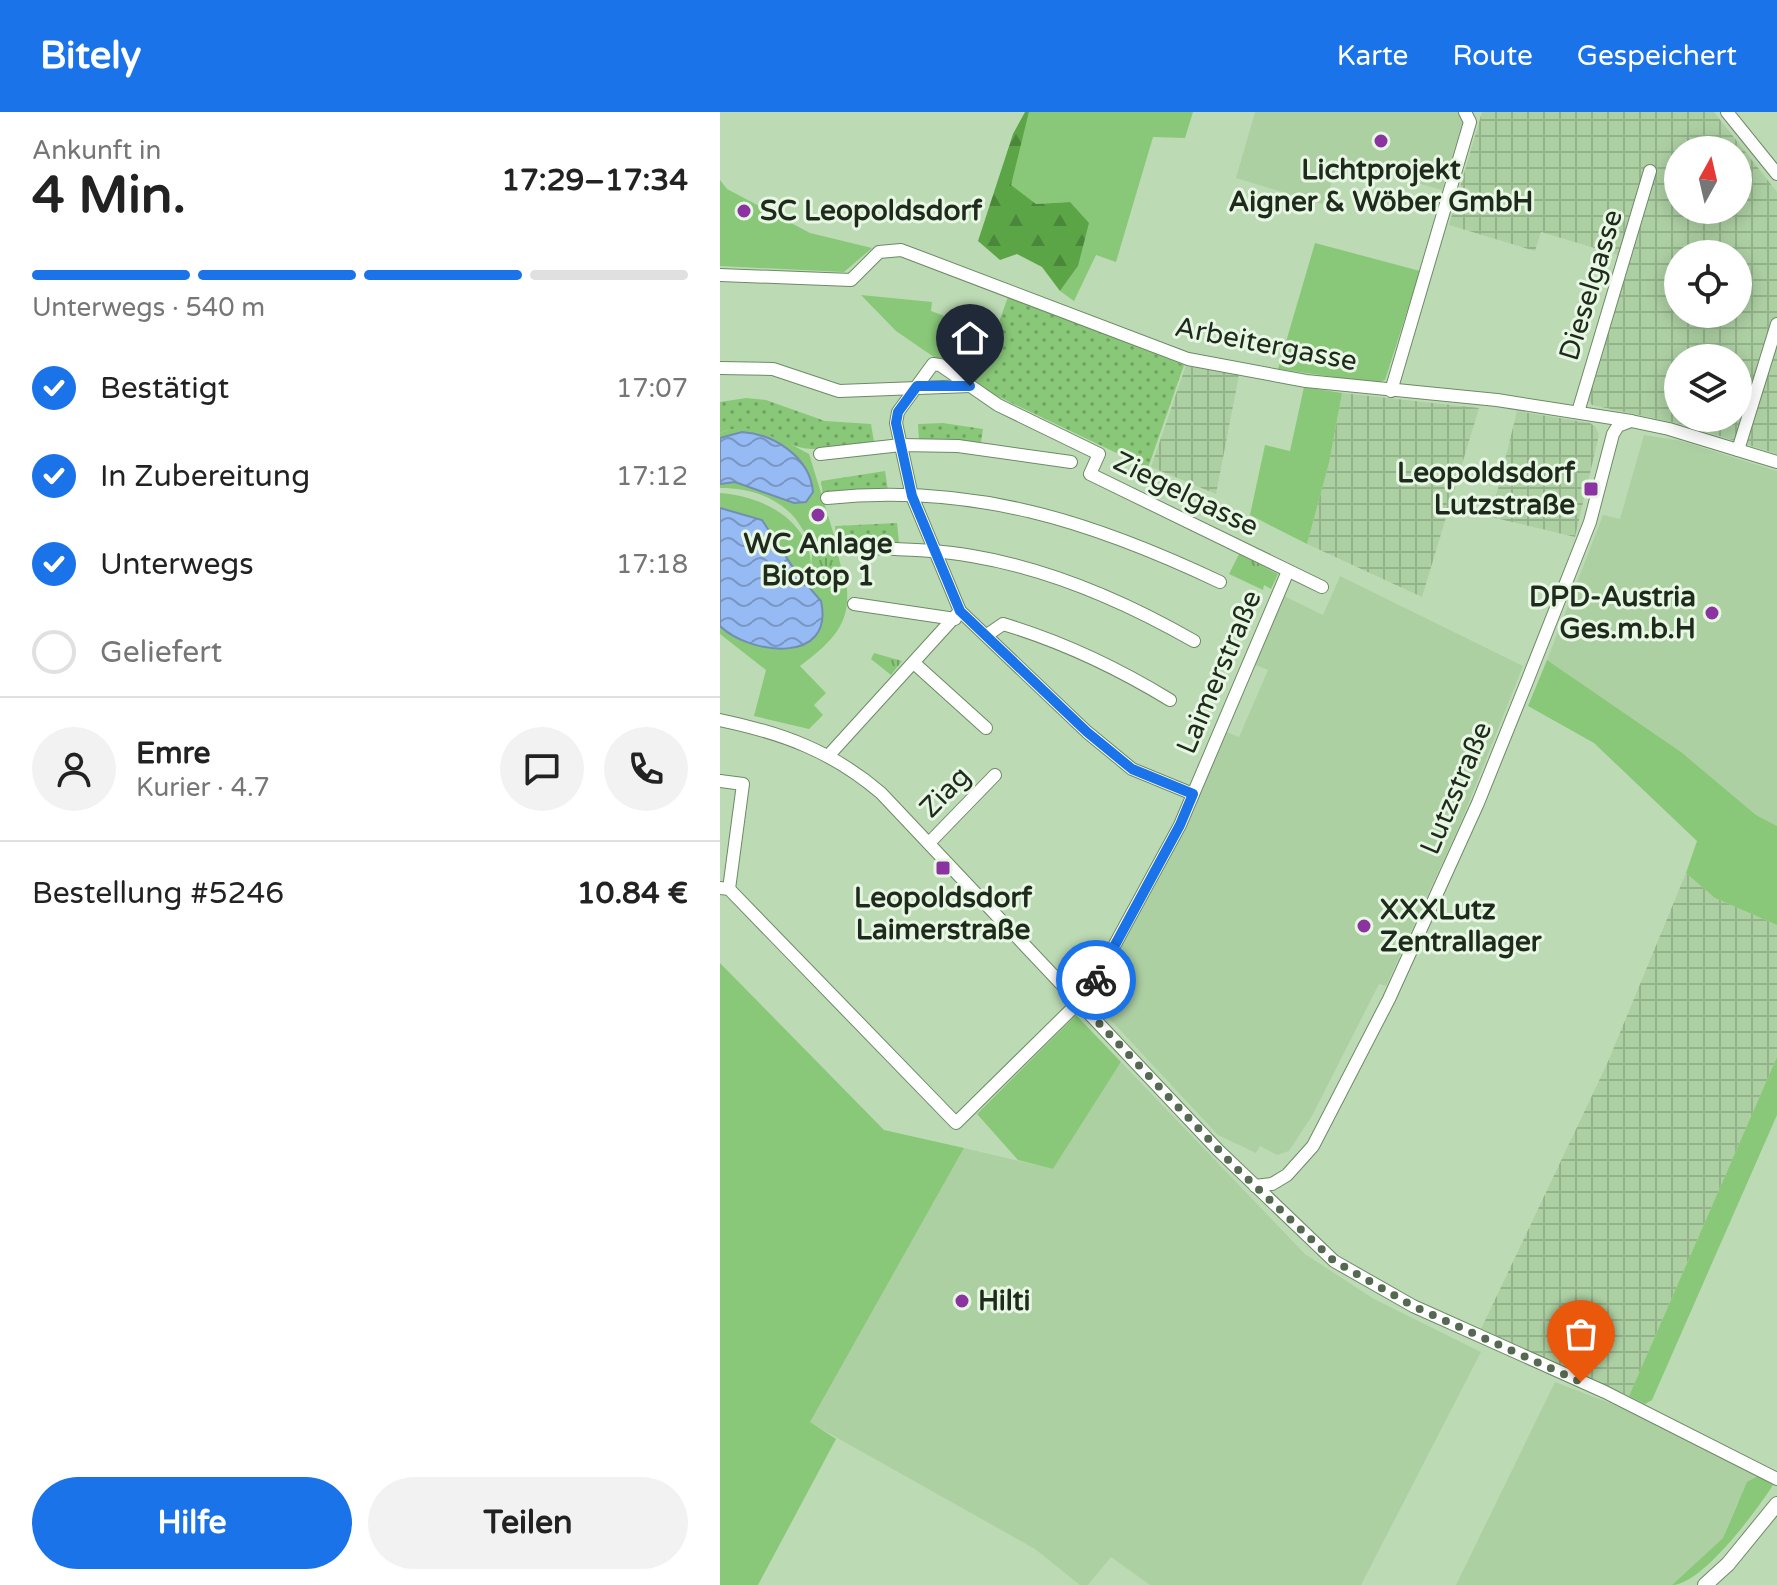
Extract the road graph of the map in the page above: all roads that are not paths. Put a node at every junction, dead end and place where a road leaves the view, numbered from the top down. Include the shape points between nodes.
1 (1465, 112) edge
2 (1727, 112) edge
3 (1650, 171) dead end
4 (1777, 174) edge
5 (720, 275) edge
6 (1777, 324) edge
7 (720, 368) edge
8 (917, 386) junction
9 (970, 386) junction
10 (1391, 391) junction
11 (1578, 412) junction
12 (1631, 421) junction
13 (901, 445) junction
14 (1738, 450) junction
15 (820, 454) dead end
16 (1071, 462) dead end
17 (1777, 462) edge
18 (912, 496) junction
19 (827, 498) dead end
20 (850, 547) dead end
21 (934, 551) junction
22 (1288, 571) junction
23 (1220, 582) dead end
24 (1322, 587) dead end
25 (854, 604) dead end
26 (958, 615) junction
27 (987, 635) junction
28 (1194, 641) dead end
29 (914, 663) junction
30 (1170, 700) dead end
31 (720, 720) edge
32 (986, 728) dead end
33 (829, 755) junction
34 (995, 775) dead end
35 (720, 781) edge
36 (1193, 794) junction
37 (930, 842) junction
38 (724, 888) edge
39 (1079, 1002) junction
40 (1255, 1186) junction
41 (1777, 1479) edge
42 (1777, 1504) edge
43 (1705, 1585) edge

1 - 10 street via 1470,122
2 - 4 street
3 - 11 street, Dieselgasse
5 - 10 street, Arbeitergasse via 851,280 879,252 901,250 1188,359
6 - 14 street
7 - 8 street via 773,369 839,391
8 - 9 street
8 - 9 street, Ziegelgasse via 933,364
8 - 13 street via 898,412
9 - 22 street, Ziegelgasse via 1099,454 1090,474
10 - 11 street, Arbeitergasse
11 - 12 street, Arbeitergasse
12 - 14 street, Arbeitergasse
12 - 40 street, Lutzstraße via 1613,434 1590,522 1528,680 1389,999 1303,1161 1272,1184
13 - 15 street
13 - 16 street via 983,449
13 - 18 street
14 - 17 street, Arbeitergasse
18 - 19 street
18 - 21 street
18 - 23 street via 994,502 1042,512 1119,536
20 - 21 street
21 - 26 street
21 - 28 street via 987,559 1078,586
22 - 24 street, Ziegelgasse
22 - 36 street, Laimerstraße
25 - 26 street
26 - 27 street
26 - 29 street
27 - 30 street via 1003,624 1039,635 1111,665
27 - 36 street via 1132,769
29 - 32 street
29 - 33 street
31 - 33 street via 799,740
33 - 37 street via 864,778
34 - 37 street, Ziag
35 - 38 street via 743,784
36 - 39 street, Laimerstraße
37 - 39 street
38 - 39 street, Laimerstraße via 956,1123
39 - 40 street
40 - 41 street via 1334,1261 1372,1285 1605,1392
42 - 43 main road

